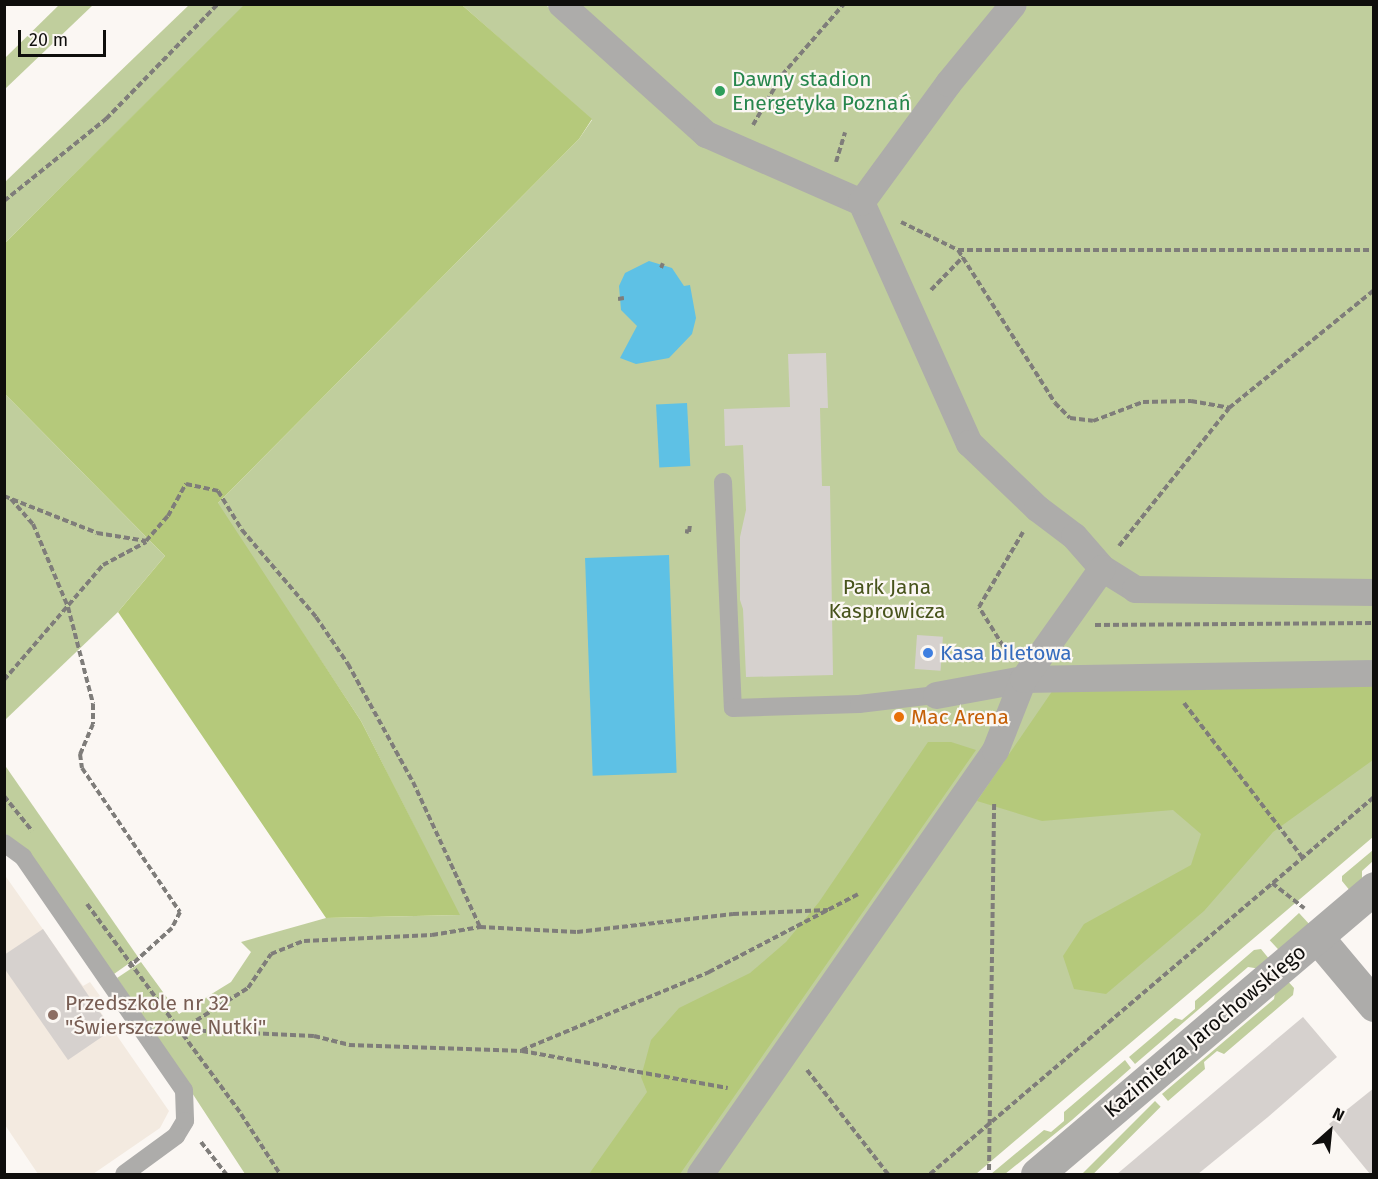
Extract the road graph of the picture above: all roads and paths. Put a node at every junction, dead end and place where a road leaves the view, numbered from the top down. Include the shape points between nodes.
1 (218, 4) edge
2 (561, 4) edge
3 (844, 4) edge
4 (1013, 4) edge
5 (738, 151) junction
6 (4, 201) edge
7 (861, 202) junction
8 (958, 249) junction
9 (1374, 250) edge
10 (963, 257) junction
11 (1374, 290) edge
12 (624, 298) dead end
13 (618, 300) dead end
14 (910, 313) junction
15 (1229, 408) junction
16 (723, 482) dead end
17 (4, 496) edge
18 (11, 499) junction
19 (1037, 508) junction
20 (690, 525) dead end
21 (685, 531) dead end
22 (146, 541) junction
23 (1109, 558) junction
24 (1374, 592) edge
25 (68, 607) junction
26 (1374, 623) edge
27 (1061, 625) junction
28 (1374, 674) edge
29 (1163, 677) junction
30 (1023, 679) junction
31 (4, 680) edge
32 (936, 695) joint
33 (994, 797) dead end
34 (1374, 797) edge
35 (4, 843) edge
36 (1302, 857) junction
37 (1272, 883) junction
38 (1374, 888) edge
39 (867, 890) dead end
40 (1301, 905) dead end
41 (828, 910) junction
42 (480, 927) junction
43 (1317, 937) junction
44 (134, 964) dead end
45 (1374, 1005) edge
46 (181, 1030) junction
47 (790, 1048) junction
48 (522, 1051) junction
49 (758, 1094) junction
50 (990, 1124) junction
51 (989, 1170) dead end
52 (124, 1174) edge
53 (280, 1174) edge
54 (700, 1174) edge
55 (888, 1174) edge
56 (930, 1174) edge
57 (1036, 1174) edge

1 - 6 path via 106,119
2 - 5 street via 706,134
3 - 5 path via 783,75
4 - 7 street via 948,83
5 - 7 street
7 - 8 path
7 - 14 street
8 - 9 path
8 - 10 path
10 - 14 path
10 - 15 path via 1055,403 1070,418 1093,421 1143,402 1191,401
11 - 15 path
12 - 13 path
14 - 19 street via 969,443
15 - 23 path
16 - 32 lane via 733,708 859,704
17 - 18 path
18 - 22 path via 97,533
18 - 25 path via 33,524
19 - 23 street
19 - 30 path via 979,607
20 - 21 path via 689,532
22 - 25 path via 103,565
22 - 42 path via 168,516 186,484 218,491 242,530 316,617 348,664 413,782
23 - 24 street via 1135,589
23 - 27 street
25 - 31 path
25 - 44 path via 93,704 93,724 80,754 82,768 180,912 172,928
26 - 27 path
27 - 30 street
28 - 29 street
29 - 30 street
29 - 36 path
30 - 32 street
30 - 47 street via 995,750
33 - 50 path
34 - 36 path
35 - 52 lane via 23,857 184,1090 185,1121 176,1136
36 - 37 path
37 - 40 path
37 - 50 path
38 - 43 street, Kazimierza Jarochowskiego
39 - 41 path
41 - 42 path via 733,914 577,932
41 - 48 path via 708,972
42 - 46 path via 432,935 304,941 271,954 248,988
43 - 45 street
43 - 57 street, Kazimierza Jarochowskiego
46 - 48 path via 314,1036 349,1045
46 - 53 path
47 - 49 street
47 - 55 path
48 - 49 path
49 - 54 street
50 - 51 path
50 - 56 path

